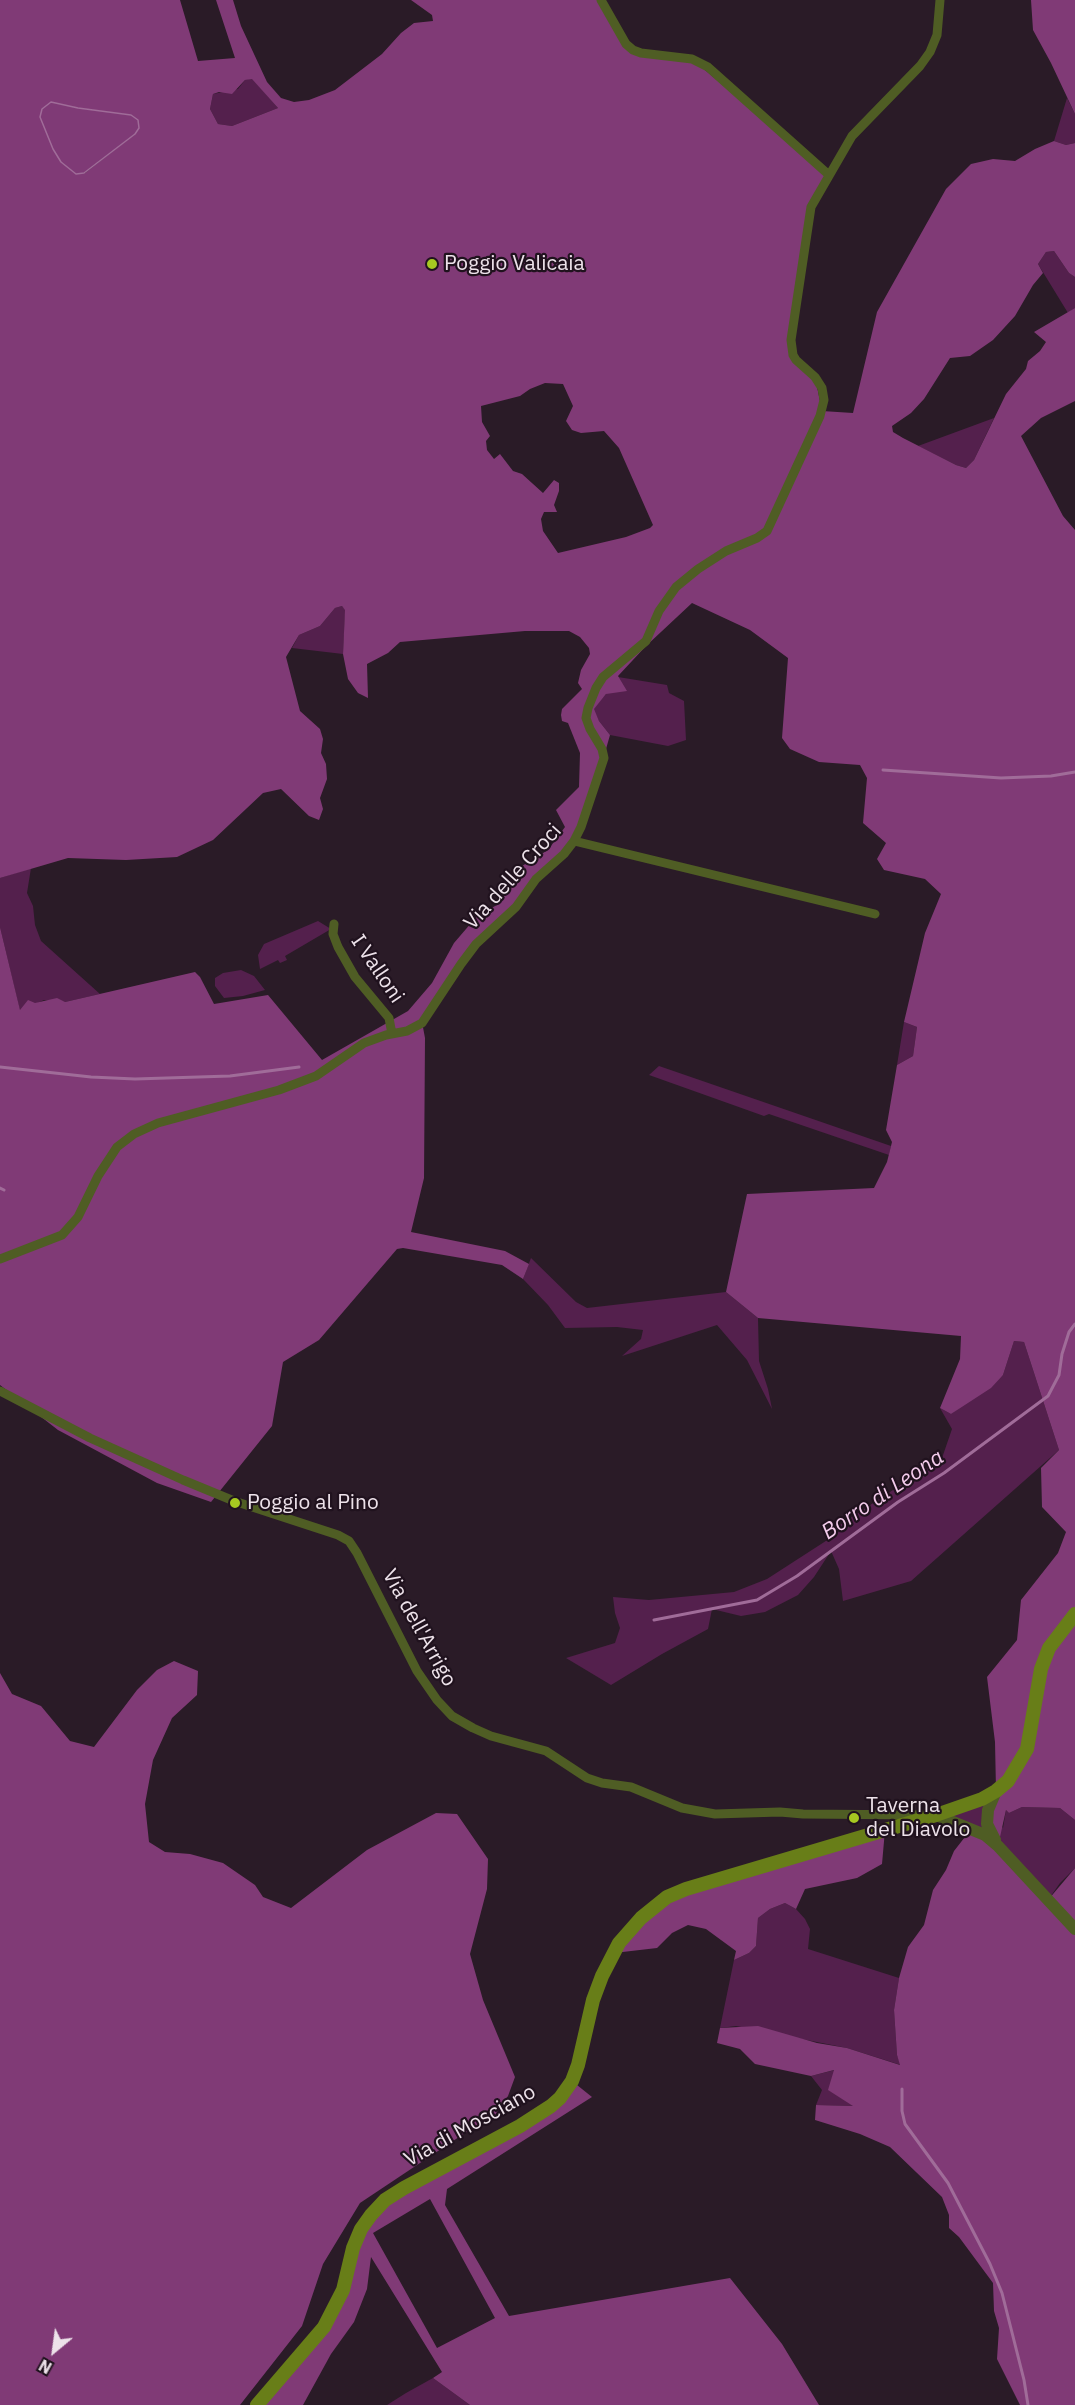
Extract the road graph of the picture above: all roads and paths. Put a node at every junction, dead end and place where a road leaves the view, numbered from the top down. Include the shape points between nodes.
1 (601, 0) edge
2 (940, 0) edge
3 (829, 175) junction
4 (574, 841) junction
5 (875, 914) dead end
6 (334, 924) dead end
7 (392, 1034) junction
8 (0, 1259) edge
9 (0, 1391) edge
10 (1075, 1614) edge
11 (996, 1791) junction
12 (936, 1815) junction
13 (998, 1846) junction
14 (1075, 1929) edge
15 (257, 2405) edge

1 - 3 street via 633,50 692,58 708,67
2 - 3 street, Via delle Croci via 937,35 930,52 852,136
3 - 4 street, Via delle Croci via 808,219 791,340 796,360 822,388 820,416 767,531 726,551 676,587 659,611 646,641 603,677 596,688 586,718 604,758
4 - 5 street
4 - 7 street, Via delle Croci via 536,879 516,908 476,944 422,1023
6 - 7 street, I Valloni via 338,947 355,977 388,1018
7 - 8 street, Via delle Croci via 364,1043 316,1076 279,1090 158,1122 134,1134 117,1147 78,1217 62,1235
9 - 12 street, Via dell'Arrigo via 183,1480 349,1541 417,1671 452,1716 472,1728 546,1751 602,1784 631,1787 682,1808 715,1815
10 - 11 main road via 1049,1648 1041,1669 1027,1749 1008,1781
11 - 12 main road, Via di Mosciano
11 - 13 street via 987,1824
12 - 13 street via 972,1828
12 - 15 main road, Via di Mosciano via 686,1890 668,1897 641,1918 619,1943 602,1976 578,2065 560,2098 528,2121 385,2200 361,2229 343,2290 324,2327
13 - 14 street

